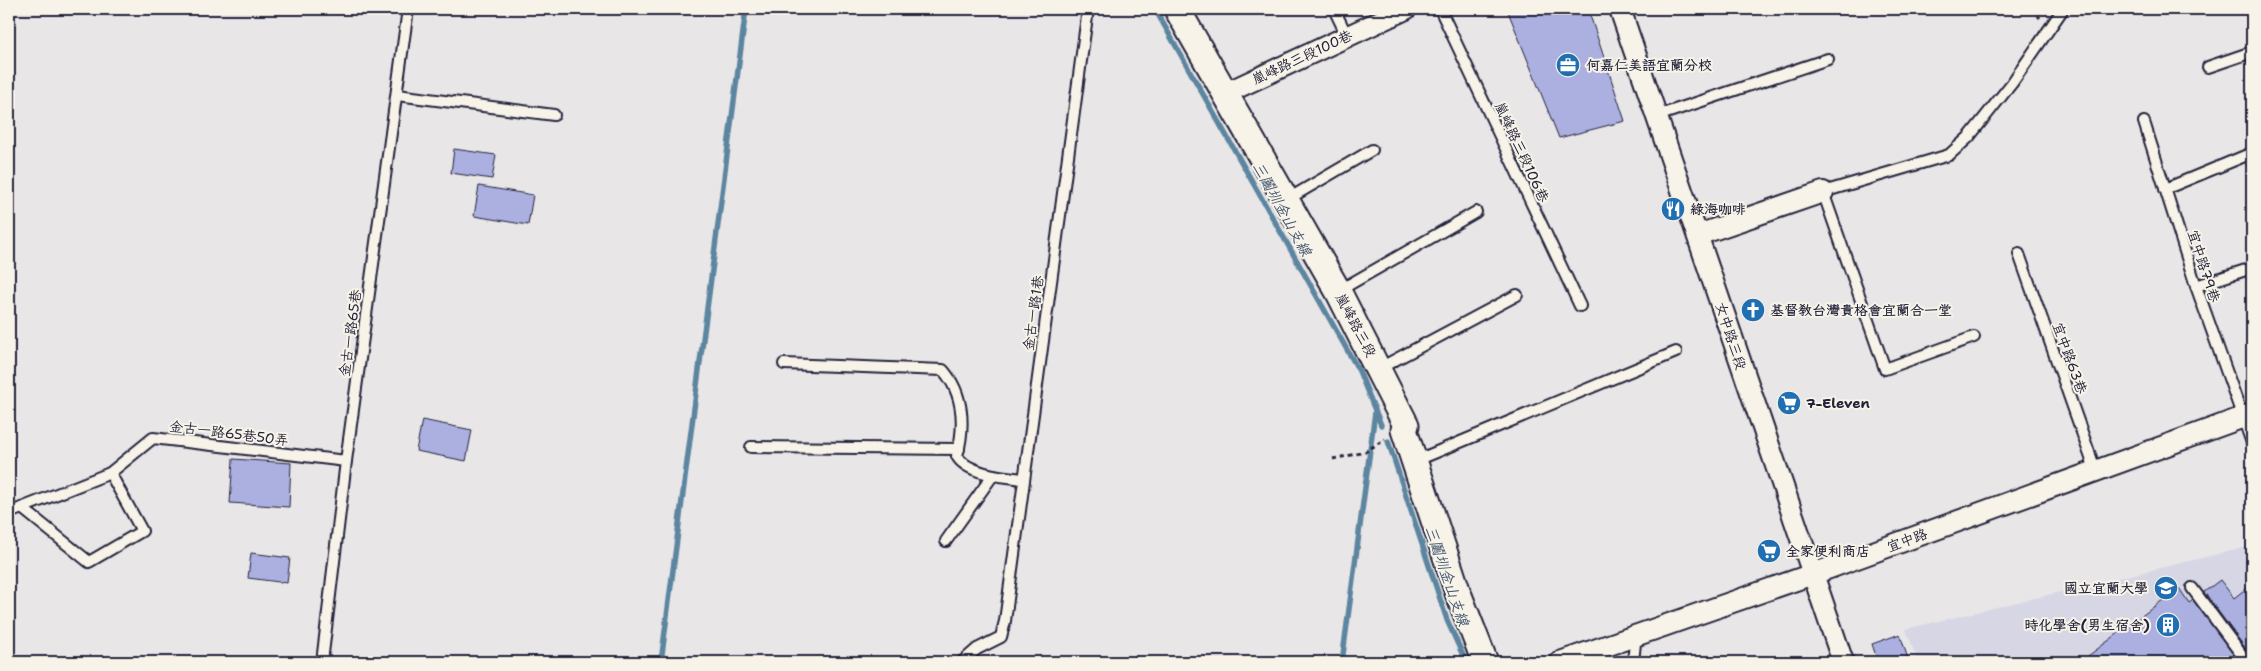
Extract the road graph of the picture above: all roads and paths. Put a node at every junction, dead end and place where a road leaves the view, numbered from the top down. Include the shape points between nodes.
1 (408, 9) edge
2 (1088, 9) edge
3 (1177, 9) edge
4 (1334, 9) edge
5 (1406, 9) edge
6 (1440, 9) edge
7 (1620, 9) edge
8 (2063, 9) edge
9 (1347, 36) junction
10 (2252, 52) edge
11 (1828, 59) dead end
12 (2208, 67) dead end
13 (1226, 93) junction
14 (397, 95) junction
15 (554, 115) dead end
16 (1656, 116) junction
17 (2144, 122) dead end
18 (1372, 150) dead end
19 (2252, 153) edge
20 (2165, 189) junction
21 (1823, 192) junction
22 (1288, 199) junction
23 (1476, 212) dead end
24 (1698, 235) junction
25 (2019, 254) dead end
26 (2252, 268) edge
27 (2196, 286) junction
28 (1338, 291) junction
29 (1517, 295) dead end
30 (1580, 306) dead end
31 (1974, 337) dead end
32 (1676, 352) dead end
33 (784, 364) dead end
34 (1378, 369) junction
35 (2248, 416) edge
36 (1406, 425) junction
37 (2252, 443) edge
38 (751, 447) dead end
39 (958, 449) junction
40 (1333, 458) dead end
41 (346, 461) junction
42 (1415, 461) junction
43 (110, 472) junction
44 (2096, 472) junction
45 (993, 475) junction
46 (1024, 479) junction
47 (22, 508) junction
48 (9, 513) edge
49 (946, 541) dead end
50 (1813, 574) junction
51 (2192, 588) dead end
52 (1636, 634) junction
53 (322, 662) edge
54 (962, 662) edge
55 (1485, 662) edge
56 (1560, 662) edge
57 (1633, 662) edge
58 (1843, 662) edge
59 (2247, 662) edge

1 - 14 lane, 金古一路65巷
2 - 46 lane, 金古一路1巷
3 - 13 street, 嵐峰路三段
4 - 9 lane
5 - 9 street, 嵐峰路三段100巷
6 - 30 lane, 嵐峰路三段106巷
7 - 16 street, 女中路三段
8 - 21 lane via 1970,137 1949,155
9 - 13 street, 嵐峰路三段100巷
10 - 12 lane
11 - 16 lane
13 - 22 street, 嵐峰路三段
14 - 15 lane
14 - 41 lane, 金古一路65巷
16 - 24 street, 女中路三段
17 - 20 lane, 宜中路79巷
18 - 22 lane
19 - 20 lane
20 - 27 lane, 宜中路79巷
21 - 24 street
21 - 31 lane via 1885,369
22 - 28 street, 嵐峰路三段
23 - 28 lane
24 - 50 street, 女中路三段
25 - 44 lane, 宜中路63巷
26 - 27 lane
27 - 35 lane, 宜中路79巷
28 - 34 street, 嵐峰路三段
29 - 34 lane
32 - 42 lane
33 - 39 lane via 943,370 960,400 962,437
34 - 36 street, 嵐峰路三段
35 - 37 lane, 宜中路79巷
35 - 44 street, 宜中路
36 - 40 path via 1365,452
36 - 42 street, 嵐峰路三段 via 1404,430
38 - 39 lane
39 - 45 lane via 961,463
41 - 43 lane, 金古一路65巷50弄 via 154,438
41 - 53 lane, 金古一路65巷
42 - 55 street, 嵐峰路三段 via 1458,593
43 - 47 lane, 金古一路65巷50弄
43 - 47 lane via 142,531 89,562
44 - 50 street, 宜中路
45 - 46 lane
45 - 49 lane
46 - 54 lane, 金古一路1巷 via 1001,637 977,649
47 - 48 lane, 金古一路65巷50弄
50 - 52 street, 宜中路
50 - 58 street, 女中路三段
51 - 59 lane
52 - 56 street, 宜中路
52 - 57 lane

